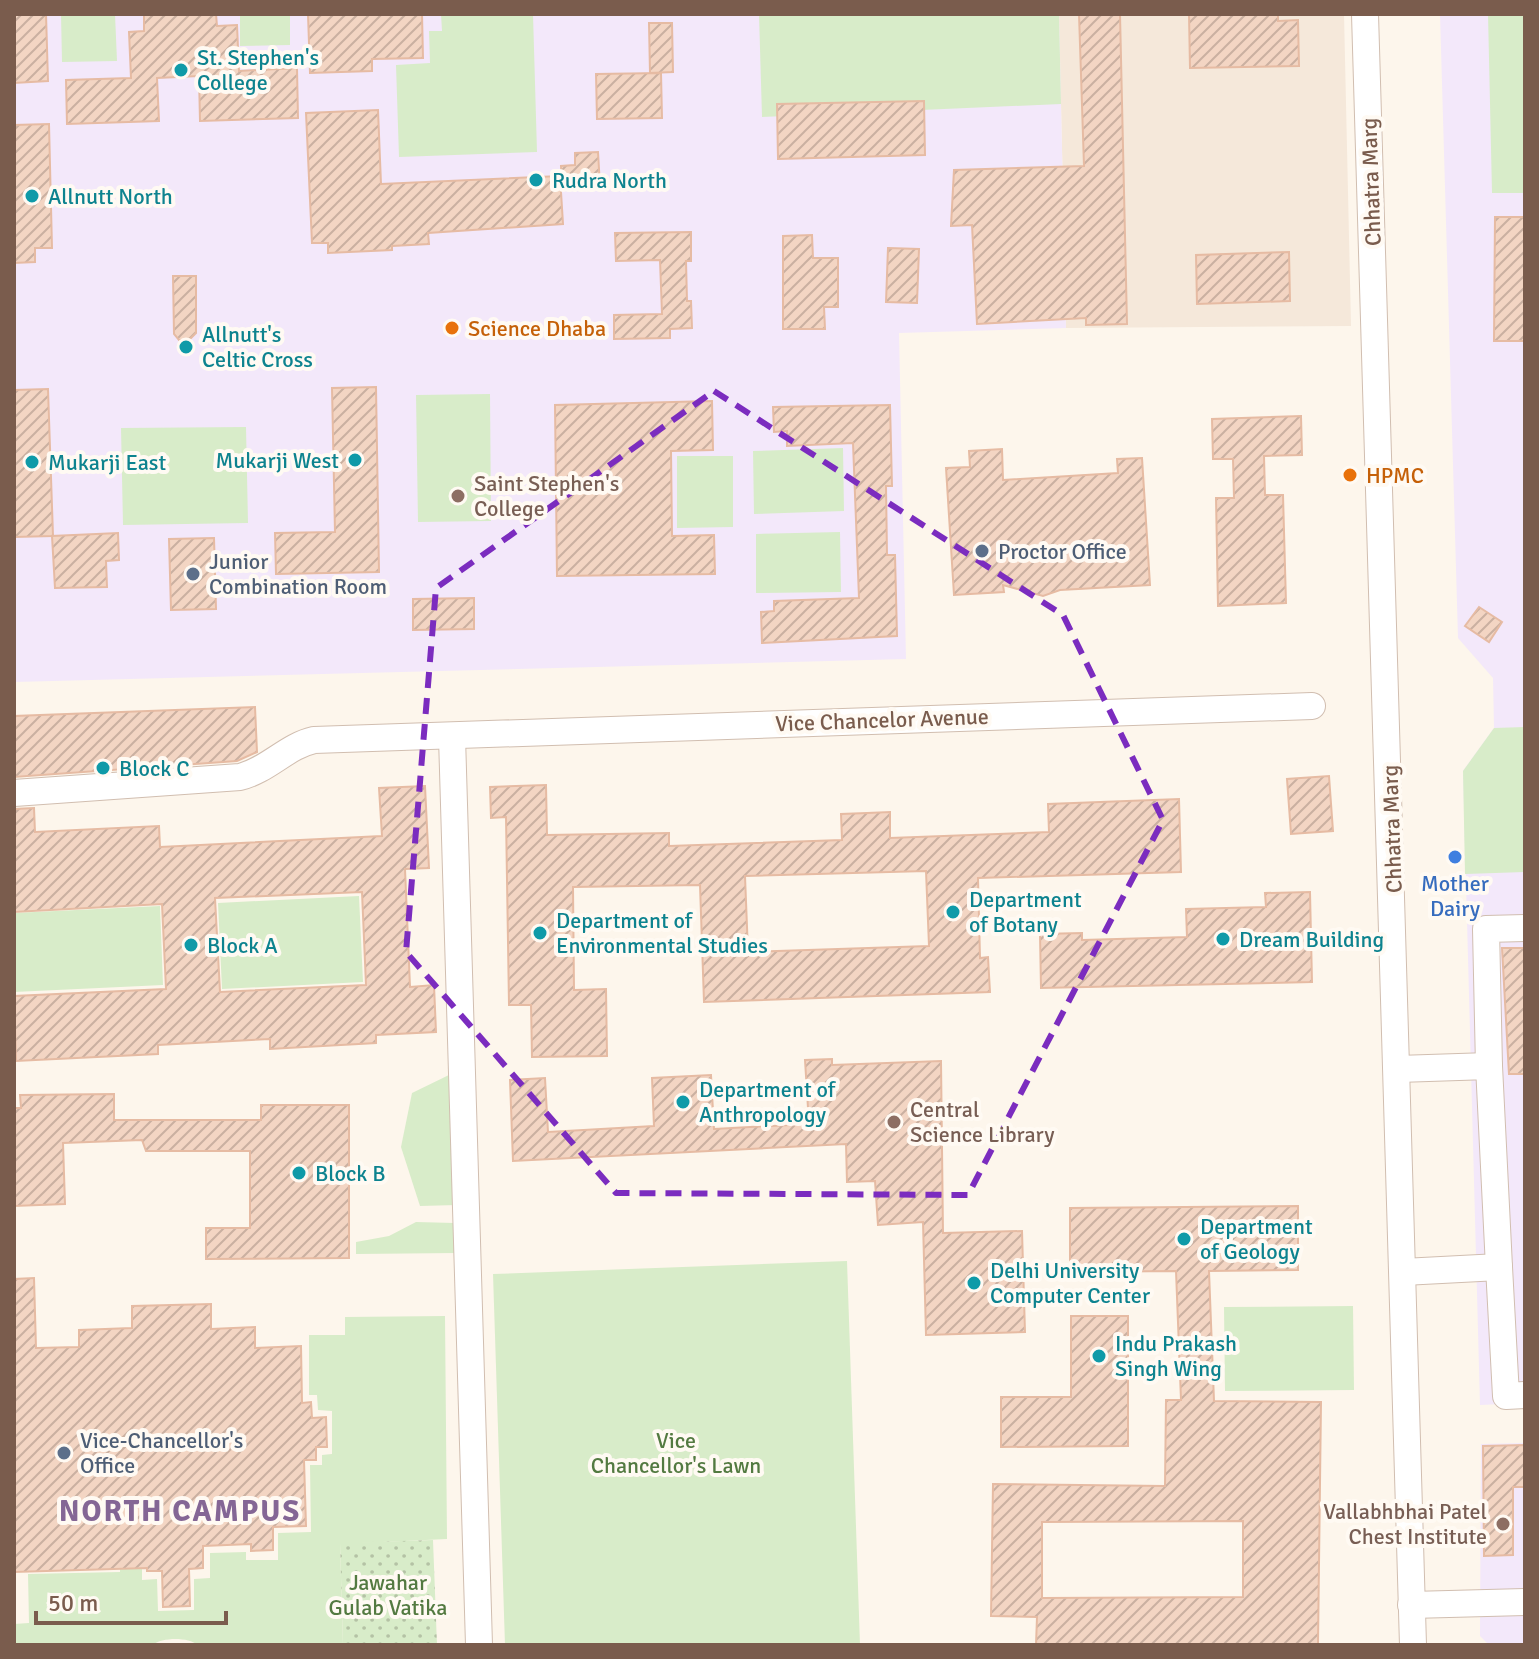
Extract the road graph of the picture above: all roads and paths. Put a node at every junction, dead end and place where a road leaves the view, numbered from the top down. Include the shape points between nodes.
1 (1365, 14) edge
2 (1312, 706) dead end
3 (452, 737) junction
4 (14, 793) edge
5 (1525, 928) edge
6 (1489, 1066) junction
7 (1398, 1069) junction
8 (1499, 1267) junction
9 (1403, 1272) junction
10 (1525, 1395) edge
11 (1525, 1602) edge
12 (1412, 1624) edge
13 (479, 1645) edge
14 (1430, 1645) edge

1 - 7 street, Chhatra Marg
2 - 3 street, Vice Chancelor Avenue
3 - 4 street, Vice Chancelor Avenue via 314,740 240,777
3 - 13 street
5 - 6 street via 1486,929
6 - 7 street
6 - 8 street
7 - 9 street, Chhatra Marg
8 - 9 street
8 - 10 street via 1506,1396
9 - 12 street, Chhatra Marg
11 - 12 street
12 - 14 street

